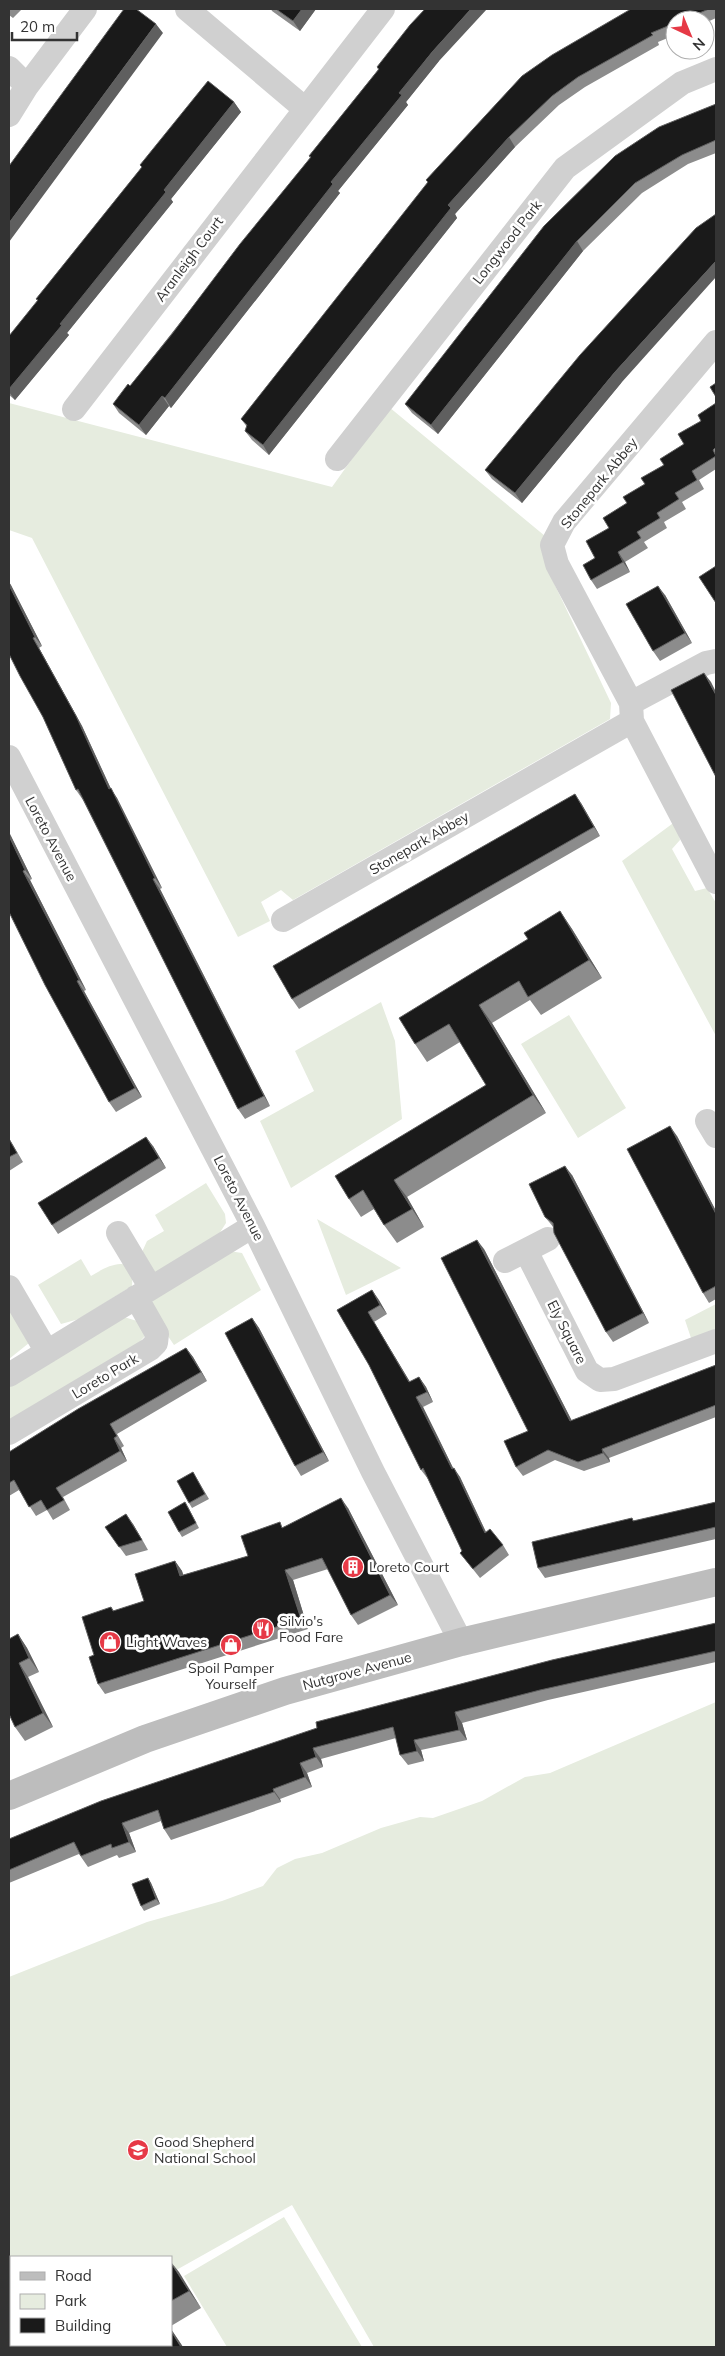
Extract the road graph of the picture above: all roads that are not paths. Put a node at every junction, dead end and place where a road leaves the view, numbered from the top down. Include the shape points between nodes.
1 (86, 9) edge
2 (188, 9) edge
3 (383, 9) edge
4 (9, 68) edge
5 (716, 69) edge
6 (27, 86) junction
7 (304, 108) junction
8 (9, 115) edge
9 (716, 342) edge
10 (74, 409) dead end
11 (337, 459) dead end
12 (716, 662) edge
13 (632, 712) junction
14 (9, 757) edge
15 (716, 882) edge
16 (283, 920) dead end
17 (253, 1226) junction
18 (118, 1233) dead end
19 (548, 1239) dead end
20 (9, 1287) edge
21 (143, 1293) junction
22 (716, 1341) edge
23 (47, 1352) junction
24 (9, 1375) edge
25 (9, 1433) edge
26 (716, 1582) edge
27 (461, 1642) junction
28 (9, 1796) edge

1 - 6 street
2 - 7 street
3 - 7 street, Aranleigh Court
4 - 6 street
5 - 11 street, Longwood Park via 682,83 565,168
6 - 8 street
7 - 10 street, Aranleigh Court
9 - 13 street, Stonepark Abbey via 564,522 552,545 557,564
12 - 13 street via 706,663
13 - 15 street, Stonepark Abbey
13 - 16 street, Stonepark Abbey
14 - 17 street, Loreto Avenue
17 - 21 street
17 - 27 street, Loreto Avenue via 373,1472
18 - 21 street
19 - 22 street, Ely Square via 516,1256 587,1371 600,1380 614,1379
20 - 23 street
21 - 23 street
21 - 25 street, Loreto Park via 157,1334 156,1343
23 - 24 street
26 - 27 main road, Nutgrove Avenue
27 - 28 main road, Nutgrove Avenue via 285,1691 145,1739

